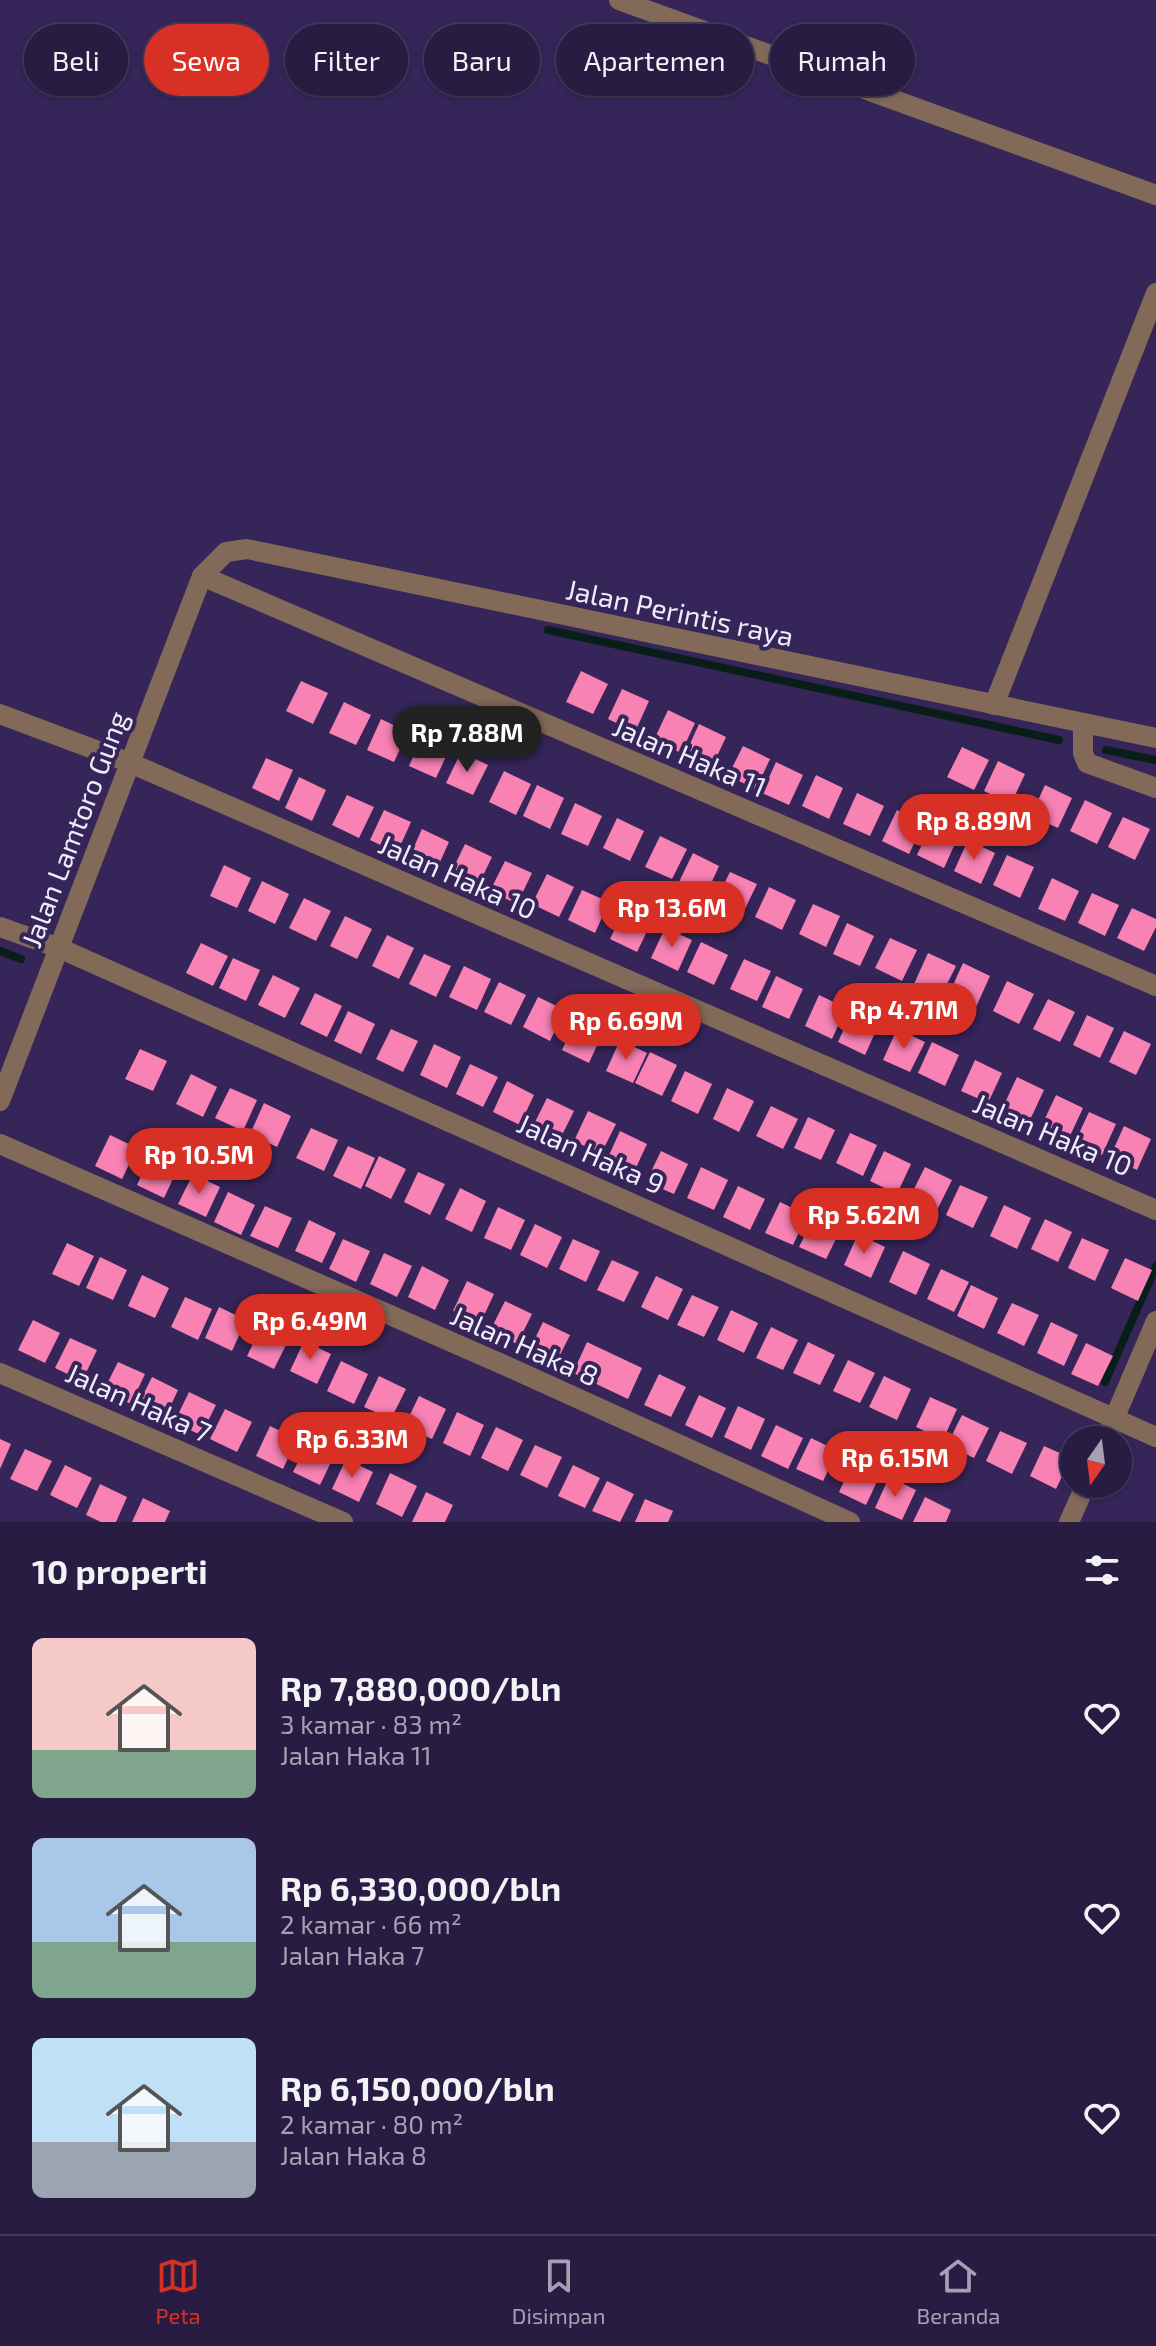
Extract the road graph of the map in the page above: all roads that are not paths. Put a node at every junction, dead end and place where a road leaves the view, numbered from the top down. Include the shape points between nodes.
1 (619, 0) edge
2 (1156, 195) edge
3 (1156, 293) edge
4 (202, 576) junction
5 (994, 705) junction
6 (0, 714) edge
7 (1083, 723) junction
8 (1156, 738) edge
9 (128, 762) junction
10 (1156, 788) edge
11 (0, 927) edge
12 (59, 948) junction
13 (1156, 986) edge
14 (0, 1101) edge
15 (0, 1144) edge
16 (1156, 1210) edge
17 (1156, 1321) edge
18 (0, 1373) edge
19 (1114, 1418) junction
20 (1111, 1426) edge
21 (1156, 1437) edge
22 (1080, 1498) edge
23 (343, 1522) edge
24 (850, 1522) edge
25 (1069, 1522) edge

1 - 2 street
3 - 5 street
4 - 5 street, Jalan Perintis raya via 226,552 247,549
4 - 9 street, Jalan Lamtoro Gung
4 - 13 street, Jalan Haka 11
5 - 7 street, Jalan Perintis raya
6 - 9 street, Jalan Haka 10
7 - 8 street, Jalan Perintis raya
7 - 10 street via 1087,763
9 - 12 street, Jalan Lamtoro Gung
9 - 16 street, Jalan Haka 10
11 - 12 street, Jalan Haka 9
12 - 14 street, Jalan Lamtoro Gung
12 - 19 street, Jalan Haka 9
15 - 24 street, Jalan Haka 8
17 - 19 street
18 - 23 street, Jalan Haka 7
19 - 20 street
19 - 21 street, Jalan Haka 9
22 - 25 street

